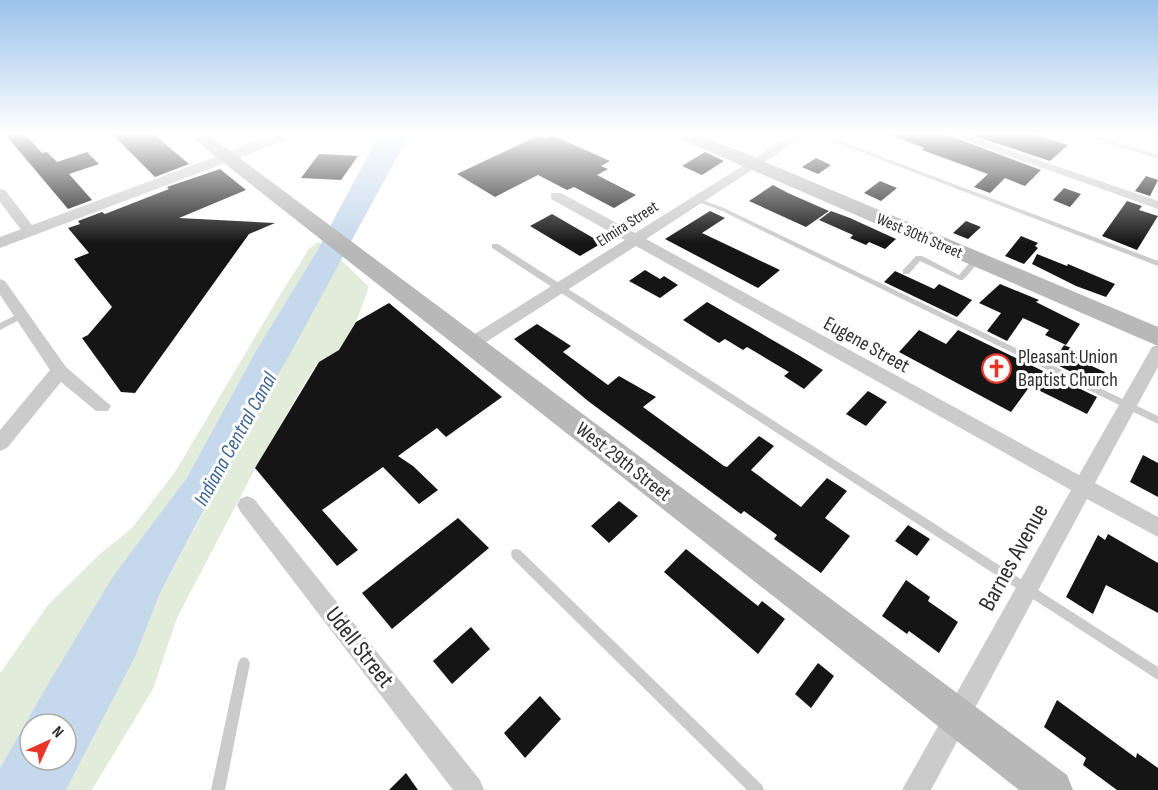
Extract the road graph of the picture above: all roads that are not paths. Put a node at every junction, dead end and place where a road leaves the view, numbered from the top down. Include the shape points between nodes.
1 (192, 170) edge
2 (243, 170) edge
3 (745, 170) edge
4 (768, 170) edge
5 (911, 170) edge
6 (1057, 170) edge
7 (0, 193) edge
8 (556, 196) dead end
9 (697, 200) junction
10 (1158, 205) edge
11 (30, 232) junction
12 (635, 240) junction
13 (0, 243) edge
14 (495, 246) dead end
15 (977, 260) junction
16 (1158, 264) edge
17 (906, 273) dead end
18 (0, 284) edge
19 (559, 288) junction
20 (22, 315) junction
21 (0, 327) edge
22 (1158, 337) edge
23 (471, 344) junction
24 (1158, 351) edge
25 (60, 371) junction
26 (102, 406) dead end
27 (1127, 406) junction
28 (1158, 420) edge
29 (0, 443) edge
30 (1082, 487) junction
31 (248, 505) dead end
32 (1158, 528) edge
33 (516, 554) dead end
34 (1026, 590) junction
35 (244, 663) dead end
36 (1158, 674) edge
37 (956, 717) junction
38 (218, 790) edge
39 (470, 790) edge
40 (757, 790) edge
41 (916, 790) edge
42 (1052, 790) edge

1 - 11 street
2 - 23 main road, West 29th Street
3 - 9 street, Elmira Street
4 - 15 main road, West 30th Street
5 - 16 lane
6 - 10 street
7 - 11 street
8 - 12 street, Eugene Street
9 - 12 street, Elmira Street
9 - 27 lane
11 - 13 street
12 - 19 street, Elmira Street
12 - 30 street, Eugene Street
14 - 19 lane
15 - 17 lane via 960,278 919,258
15 - 22 main road, West 30th Street
18 - 20 street
19 - 23 street, Elmira Street
19 - 34 lane
20 - 21 lane
20 - 25 street
23 - 37 main road, West 29th Street
24 - 27 street, Barnes Avenue
25 - 26 street
25 - 29 street
27 - 28 lane
27 - 30 street, Barnes Avenue
30 - 32 street, Eugene Street
30 - 34 street, Barnes Avenue
31 - 39 street, Udell Street
33 - 40 lane
34 - 36 lane
34 - 37 street, Barnes Avenue
35 - 38 lane
37 - 41 street, Barnes Avenue
37 - 42 main road, West 29th Street

